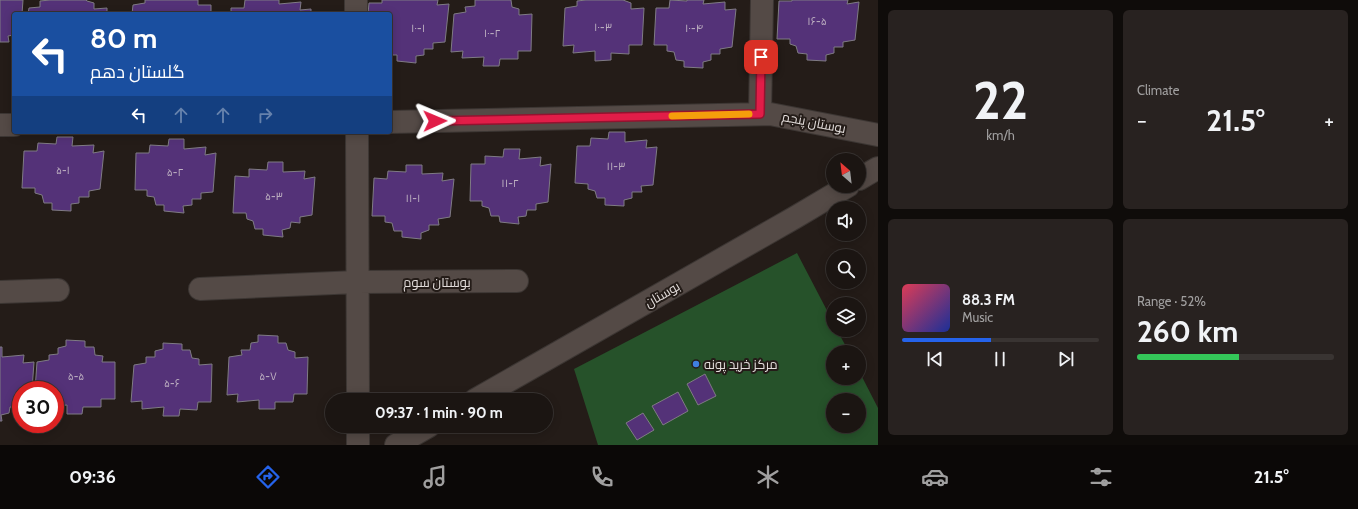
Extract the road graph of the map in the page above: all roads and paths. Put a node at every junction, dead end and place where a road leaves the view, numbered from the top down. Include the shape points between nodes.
1 (356, 0) edge
2 (762, 0) edge
3 (356, 12) edge
4 (760, 114) junction
5 (392, 122) edge
6 (0, 125) edge
7 (12, 125) edge
8 (357, 134) edge
9 (878, 135) edge
10 (878, 168) edge
11 (866, 176) edge
12 (836, 193) edge
13 (517, 281) dead end
14 (357, 282) junction
15 (200, 289) dead end
16 (58, 290) dead end
17 (0, 292) edge
18 (358, 393) edge
19 (487, 393) edge
20 (358, 433) edge
21 (417, 433) edge
22 (358, 445) edge
23 (396, 445) edge

1 - 3 street
2 - 4 street
4 - 5 street, بوستان پنجم
4 - 9 street, بوستان پنجم
6 - 7 street
8 - 14 street
10 - 11 street
12 - 19 street, بوستان
13 - 14 street, بوستان سوم
14 - 15 street, بوستان سوم
14 - 18 street
16 - 17 street
20 - 22 street
21 - 23 street

